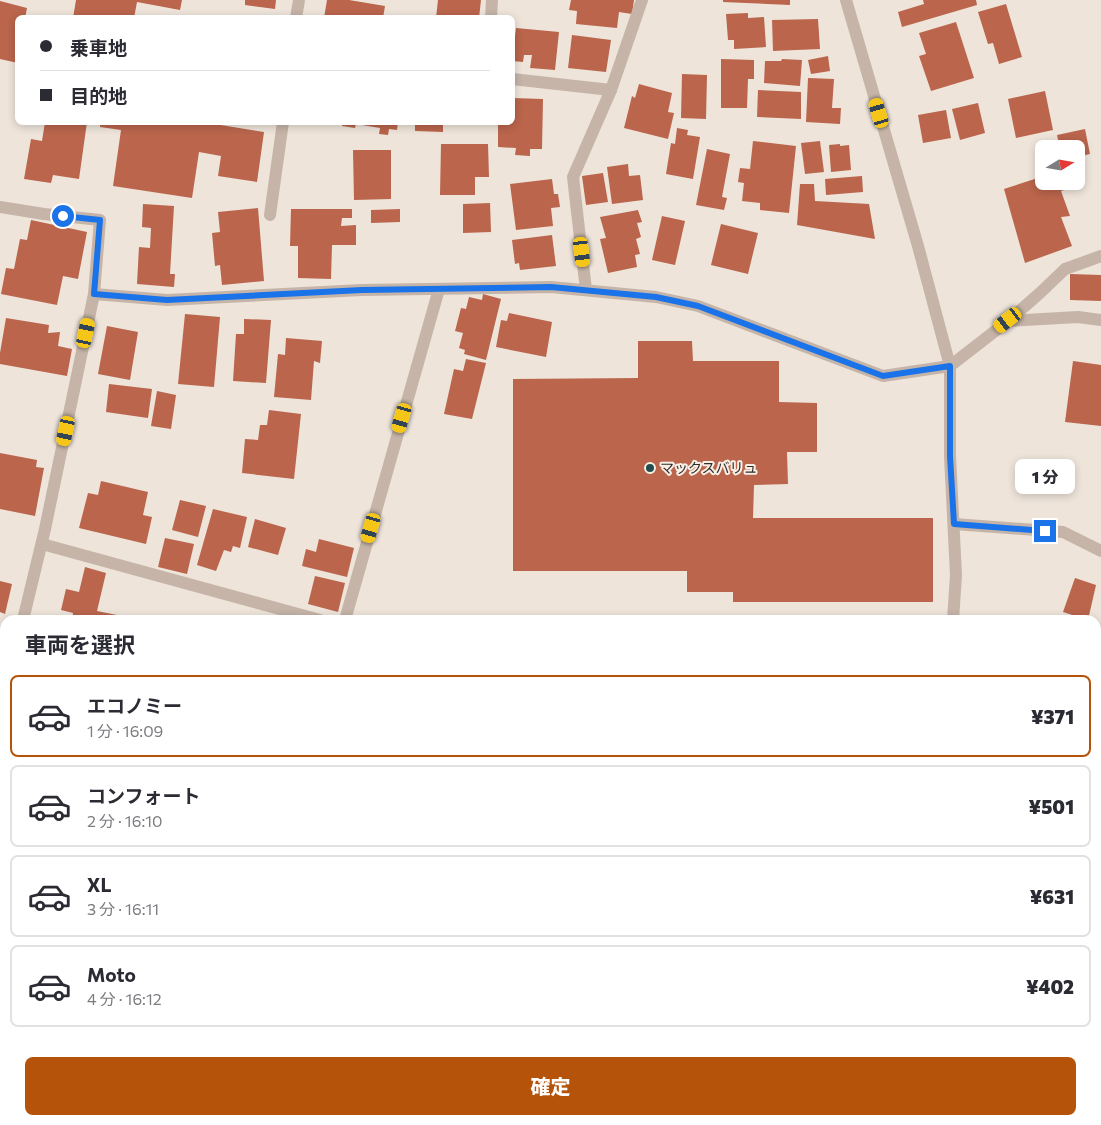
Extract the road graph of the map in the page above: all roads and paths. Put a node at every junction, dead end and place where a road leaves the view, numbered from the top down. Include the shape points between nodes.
1 (299, 0) edge
2 (492, 0) edge
3 (642, 0) edge
4 (846, 0) edge
5 (296, 15) edge
6 (491, 15) edge
7 (515, 79) edge
8 (611, 90) junction
9 (282, 125) edge
10 (0, 207) edge
11 (270, 215) dead end
12 (1101, 256) edge
13 (439, 289) junction
14 (586, 290) junction
15 (94, 294) junction
16 (1008, 320) junction
17 (1101, 320) edge
18 (950, 366) junction
19 (954, 524) junction
20 (42, 544) junction
21 (1101, 551) edge
22 (24, 615) edge
23 (302, 615) edge
24 (346, 615) edge
25 (953, 615) edge

1 - 5 street
2 - 6 street
3 - 8 street
4 - 18 street
7 - 8 street
8 - 14 street via 573,177
9 - 11 street
10 - 15 street via 100,220
12 - 16 street via 1065,268
13 - 14 street via 551,287
13 - 15 street via 167,300
13 - 24 street
14 - 18 street via 656,297 698,306 883,376
15 - 20 street
16 - 17 street via 1078,317
16 - 18 street
18 - 19 street
19 - 21 street via 1063,532
19 - 25 street
20 - 22 street
20 - 23 street

